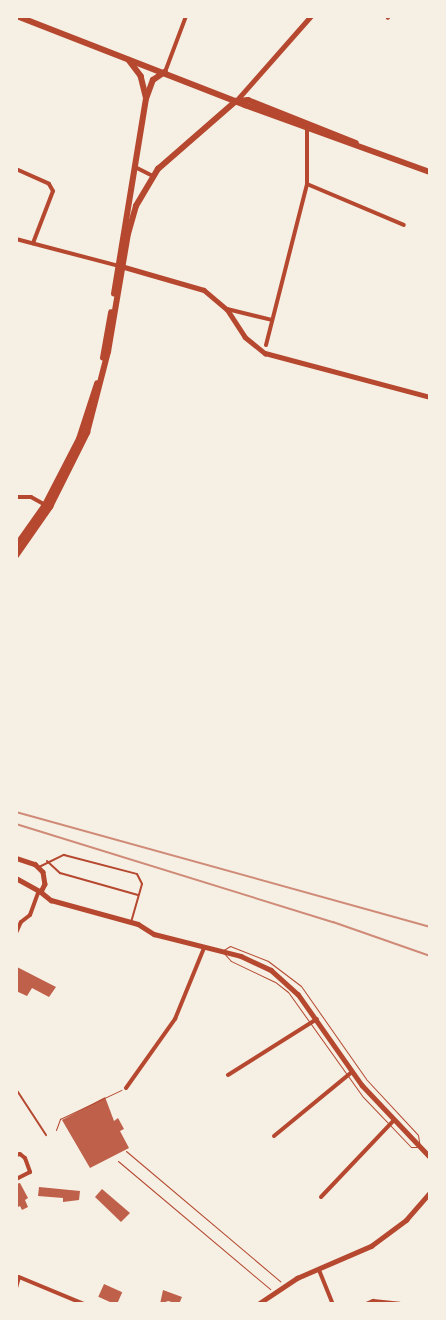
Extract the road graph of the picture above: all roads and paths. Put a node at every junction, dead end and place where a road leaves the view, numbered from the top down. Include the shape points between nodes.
1 (17, 16) edge
2 (186, 16) edge
3 (311, 16) edge
4 (127, 58) junction
5 (165, 72) junction
6 (146, 99) junction
7 (236, 101) junction
8 (306, 128) junction
9 (331, 131) junction
10 (362, 146) junction
11 (135, 167) junction
12 (16, 169) edge
13 (430, 172) edge
14 (153, 176) junction
15 (307, 184) junction
16 (404, 225) dead end
17 (16, 239) edge
18 (32, 243) junction
19 (121, 266) junction
20 (228, 309) junction
21 (272, 320) junction
22 (266, 345) dead end
23 (430, 397) edge
24 (16, 497) edge
25 (48, 506) junction
26 (16, 546) edge
27 (16, 556) edge
28 (17, 859) edge
29 (46, 861) junction
30 (39, 867) junction
31 (16, 878) edge
32 (40, 892) junction
33 (138, 895) junction
34 (131, 922) junction
35 (16, 933) edge
36 (204, 948) junction
37 (231, 961) dead end
38 (306, 992) dead end
39 (318, 1019) junction
40 (312, 1022) junction
41 (352, 1072) junction
42 (228, 1075) dead end
43 (347, 1076) junction
44 (126, 1088) joint
45 (16, 1089) edge
46 (393, 1121) junction
47 (388, 1125) junction
48 (56, 1130) dead end
49 (46, 1135) dead end
50 (418, 1135) dead end
51 (274, 1136) dead end
52 (411, 1147) dead end
53 (126, 1152) dead end
54 (18, 1154) edge
55 (430, 1156) edge
56 (118, 1161) dead end
57 (16, 1180) edge
58 (430, 1192) edge
59 (321, 1197) dead end
60 (319, 1270) junction
61 (280, 1281) dead end
62 (16, 1288) edge
63 (270, 1289) dead end
64 (84, 1304) edge
65 (258, 1304) edge
66 (333, 1304) edge
67 (366, 1304) edge
68 (400, 1304) edge

1 - 4 main road
2 - 5 street
3 - 7 street
4 - 5 main road
4 - 6 main road via 141,76
5 - 6 main road via 153,80
5 - 7 main road
6 - 11 main road
7 - 8 main road
7 - 9 main road via 248,100
7 - 14 main road
8 - 9 street
8 - 10 main road
8 - 15 street
9 - 10 main road
10 - 13 main road
11 - 14 street
11 - 19 main road
12 - 18 street via 49,184 52,190
14 - 19 main road via 136,206
15 - 16 street
15 - 21 street
17 - 18 street
18 - 19 street
19 - 20 street via 201,288
19 - 25 main road via 91,406
20 - 21 street
20 - 23 street via 245,337 265,353
21 - 22 street
24 - 25 street via 31,497
25 - 26 main road
25 - 27 main road
28 - 30 street
29 - 30 lane
29 - 33 lane via 60,873
29 - 33 lane via 72,855 137,874 142,884
30 - 32 street via 45,877
31 - 32 street
32 - 34 street via 51,900
32 - 35 street via 30,915 21,922
33 - 34 lane
34 - 36 street via 151,933
36 - 39 street via 241,956 271,970 290,986
36 - 44 street via 175,1019
37 - 40 path via 277,983
38 - 50 path via 366,1079
39 - 40 street
39 - 41 street
40 - 42 street
40 - 43 path
41 - 43 street
41 - 46 street
43 - 47 path
43 - 51 street
44 - 48 path via 60,1120
45 - 49 lane
46 - 47 street
46 - 55 street
47 - 52 path
47 - 59 street
53 - 61 path
54 - 57 street via 28,1163 30,1172
56 - 63 path
58 - 60 street via 389,1234 356,1254
60 - 65 street via 297,1278
60 - 66 street
62 - 64 street via 20,1277
67 - 68 street via 373,1301

